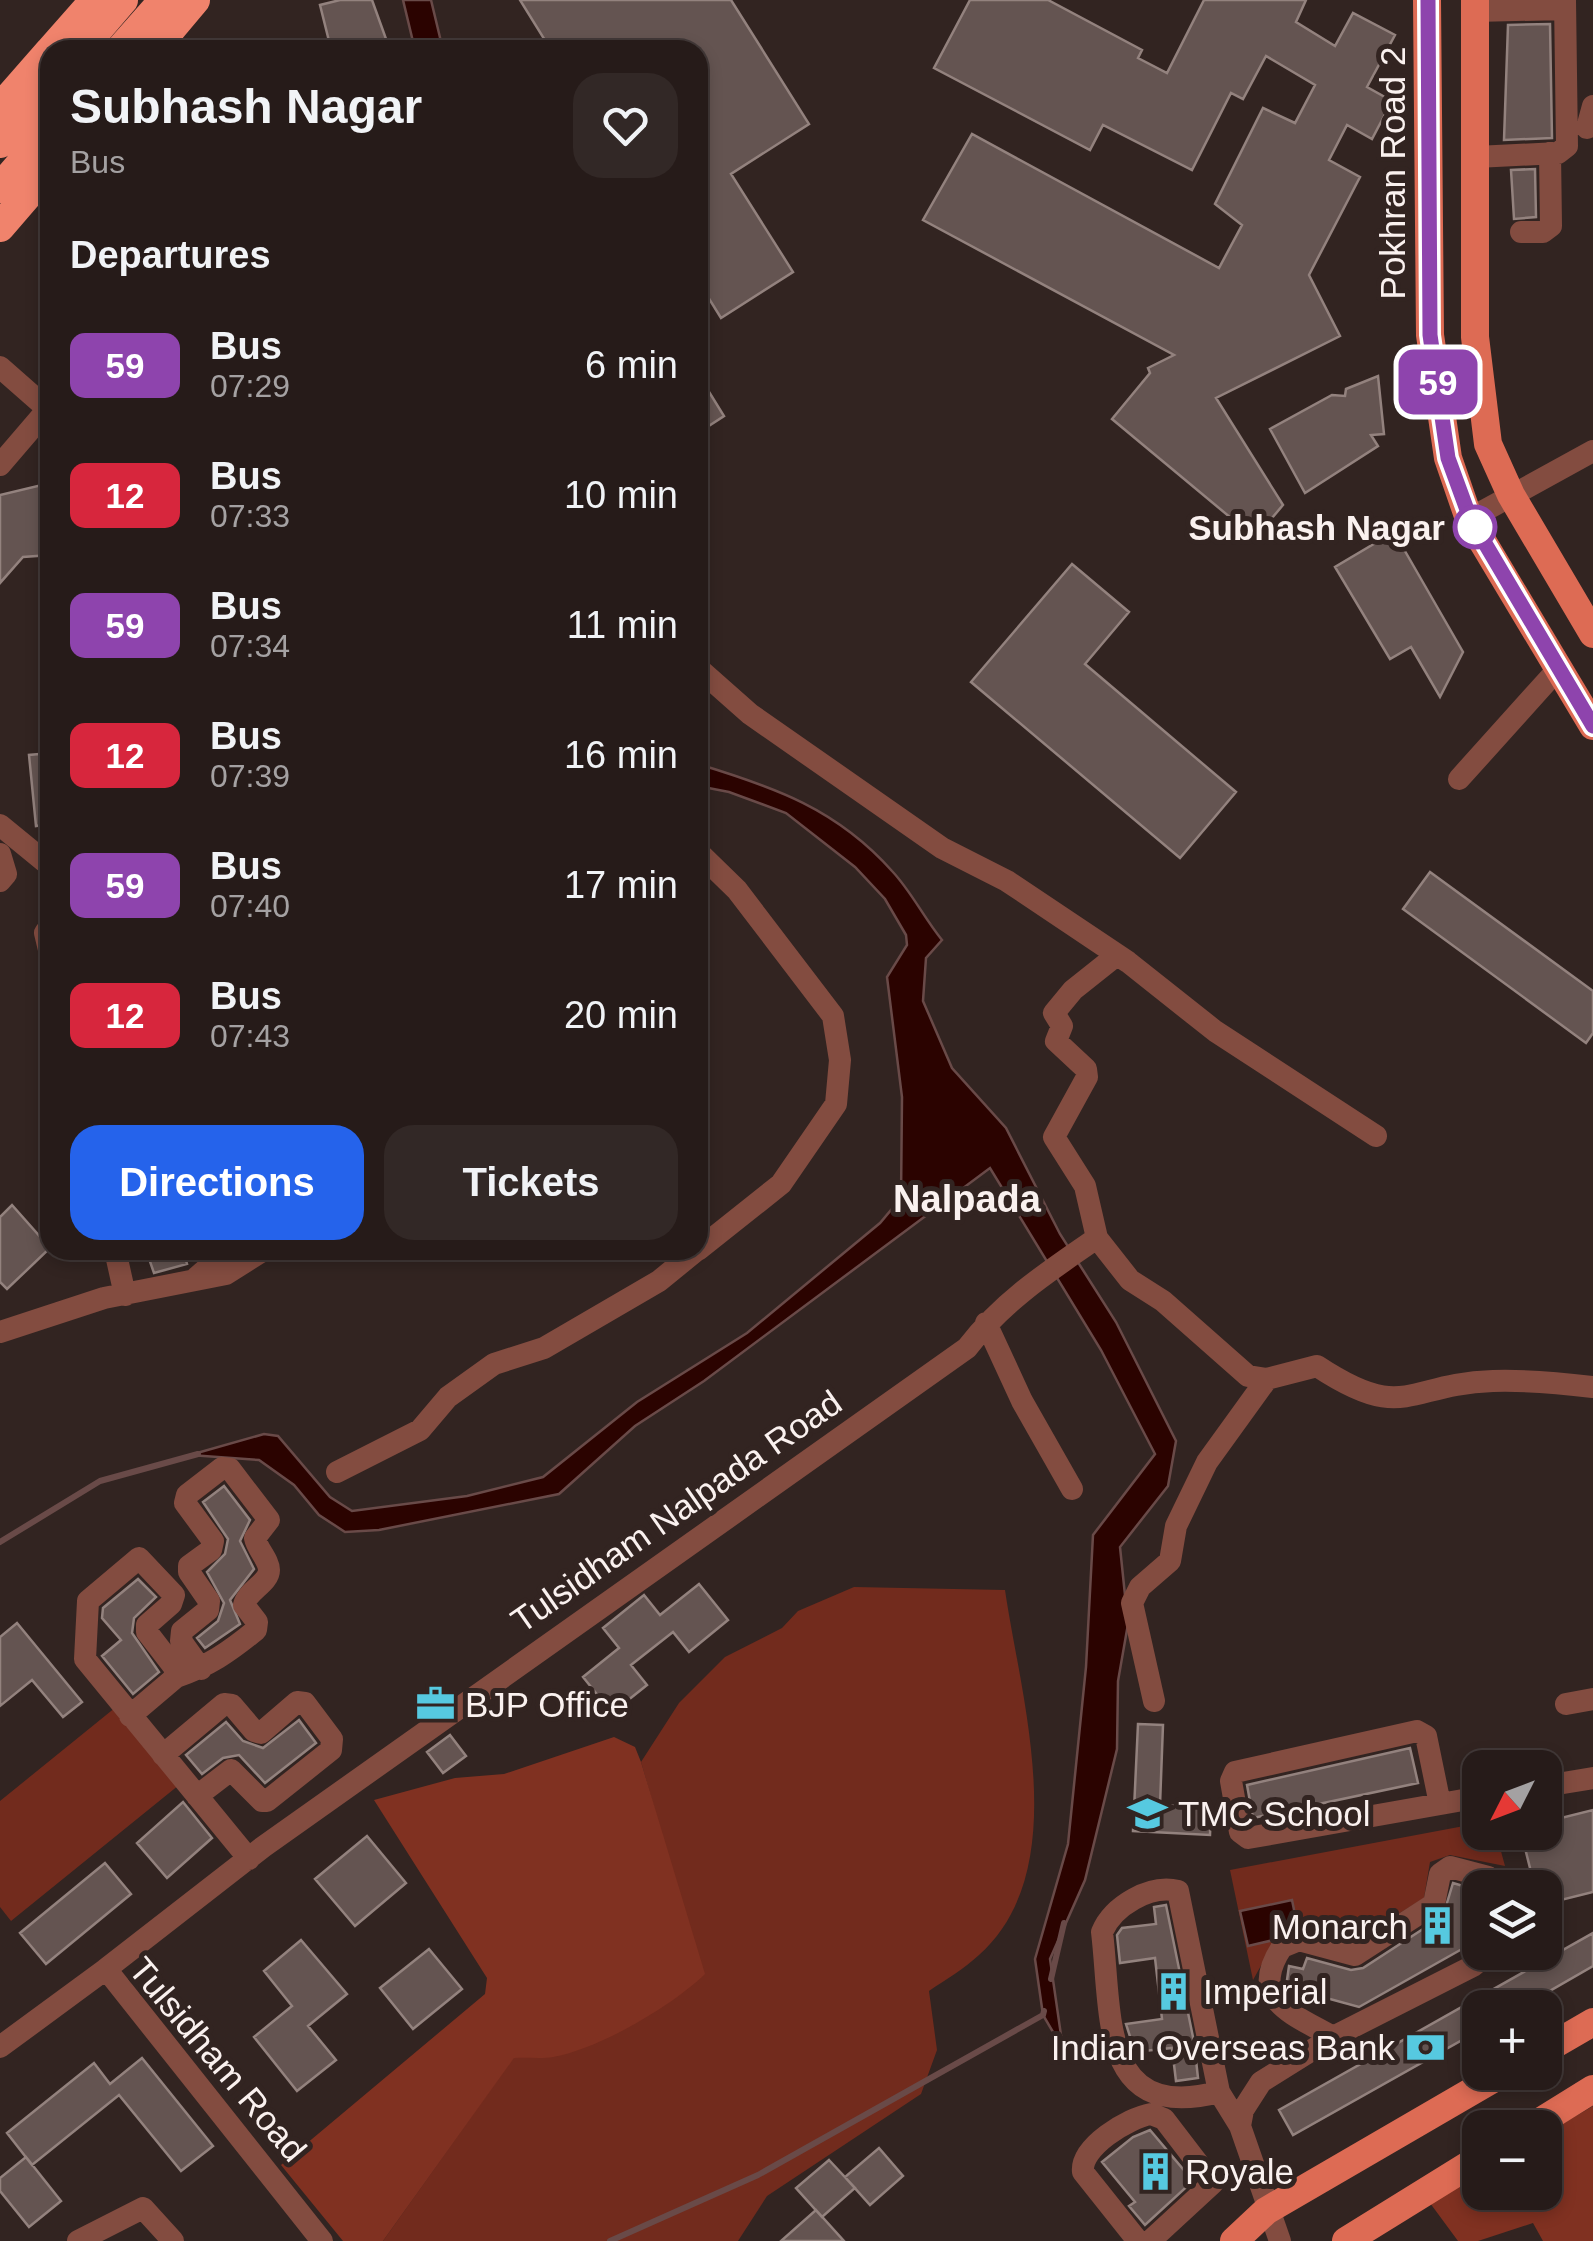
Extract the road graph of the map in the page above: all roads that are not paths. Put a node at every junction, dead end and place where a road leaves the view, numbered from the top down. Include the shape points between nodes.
1 (95, 0) edge
2 (123, 0) edge
3 (164, 0) edge
4 (195, 0) edge
5 (1428, 0) edge
6 (1565, 4) edge
7 (1475, 5) edge
8 (59, 40) edge
9 (89, 40) edge
10 (129, 40) edge
11 (161, 40) edge
12 (40, 62) edge
13 (40, 97) edge
14 (0, 108) edge
15 (1586, 123) edge
16 (40, 142) edge
17 (0, 143) edge
18 (1550, 154) junction
19 (1476, 156) junction
20 (40, 181) edge
21 (0, 188) edge
22 (0, 226) edge
23 (1521, 232) dead end
24 (0, 367) edge
25 (40, 402) edge
26 (40, 420) edge
27 (1593, 452) edge
28 (0, 465) edge
29 (1510, 495) junction
30 (1470, 518) junction
31 (1593, 634) edge
32 (1558, 668) junction
33 (708, 677) edge
34 (1593, 726) edge
35 (1459, 779) dead end
36 (0, 825) edge
37 (0, 854) edge
38 (40, 858) edge
39 (708, 862) edge
40 (0, 880) edge
41 (1117, 955) junction
42 (1376, 1136) dead end
43 (708, 1241) edge
44 (1088, 1244) junction
45 (117, 1260) edge
46 (216, 1260) edge
47 (248, 1260) edge
48 (685, 1260) edge
49 (186, 1284) junction
50 (125, 1296) junction
51 (986, 1323) junction
52 (0, 1332) edge
53 (1267, 1379) junction
54 (1593, 1388) edge
55 (337, 1472) dead end
56 (1072, 1489) dead end
57 (201, 1669) junction
58 (176, 1678) junction
59 (1593, 1700) edge
60 (1154, 1701) dead end
61 (1566, 1704) dead end
62 (130, 1716) junction
63 (163, 1755) junction
64 (1593, 1778) edge
65 (1562, 1783) edge
66 (197, 1796) junction
67 (1462, 1800) edge
68 (1440, 1804) junction
69 (249, 1858) junction
70 (1462, 1870) edge
71 (106, 1969) junction
72 (1466, 1970) edge
73 (1593, 2022) edge
74 (1333, 2037) junction
75 (1562, 2040) edge
76 (0, 2047) edge
77 (1593, 2088) edge
78 (1474, 2090) edge
79 (1219, 2092) junction
80 (1164, 2109) junction
81 (1558, 2110) edge
82 (1240, 2126) junction
83 (1462, 2169) edge
84 (1266, 2211) junction
85 (78, 2241) edge
86 (172, 2241) edge
87 (322, 2241) edge
88 (1138, 2241) edge
89 (1150, 2241) edge
90 (1234, 2241) edge
91 (1280, 2241) edge
92 (1346, 2241) edge

1 - 8 highway
2 - 9 highway
3 - 10 highway
4 - 11 highway
5 - 30 main road, Pokhran Road 2 via 1430,335 1448,458
6 - 7 street
6 - 15 street
7 - 19 main road
12 - 14 highway
13 - 17 highway
15 - 18 street via 1567,146
16 - 21 highway
18 - 19 street
18 - 23 street via 1550,226
19 - 29 main road via 1475,337 1488,444
20 - 22 highway
24 - 25 street
26 - 28 street
27 - 29 street
29 - 30 street
29 - 31 main road
30 - 32 main road, Pokhran Road 2
32 - 34 main road, Pokhran Road 2
32 - 35 street
33 - 41 street via 750,714 942,848
36 - 38 street
37 - 40 street via 6,874
39 - 43 street via 833,1016 840,1060 836,1104 781,1184
41 - 42 street via 1215,1031
41 - 44 street via 1054,1013 1062,1026 1059,1048 1088,1076 1054,1137 1085,1186
44 - 51 street, Tulsidham Nalpada Road
44 - 53 street via 1248,1376
45 - 50 street
46 - 49 street
47 - 49 street via 226,1274
48 - 55 street via 556,1342 494,1364 448,1397 420,1430
49 - 50 street
50 - 52 street
51 - 56 street
51 - 69 street, Tulsidham Nalpada Road via 967,1348
53 - 54 street via 1317,1366 1384,1400 1489,1381
53 - 60 street via 1207,1462 1176,1526 1170,1561 1132,1603
57 - 57 street via 256,1630 244,1604 270,1568 255,1544 269,1520 222,1468 185,1503 212,1541 211,1550 189,1566 210,1601 208,1610 182,1631 180,1642
57 - 58 street
58 - 62 street
58 - 62 street via 146,1625 174,1595 139,1558 88,1601 83,1648
59 - 61 street
62 - 63 street
63 - 66 street
63 - 66 street via 224,1704 261,1733 297,1702 305,1703 332,1739 331,1750 268,1801 232,1770
64 - 65 street
66 - 69 street
67 - 68 street
68 - 68 street via 1248,1838 1240,1832 1230,1780 1235,1772 1417,1730 1426,1736
69 - 71 street, Tulsidham Nalpada Road
70 - 74 street via 1450,1867 1440,1874 1434,1904 1355,1955 1299,1940 1282,1947 1266,1982 1269,1990
71 - 76 street, Tulsidham Road
71 - 87 street, Tulsidham Road
72 - 74 street
73 - 75 main road
74 - 82 street via 1261,2082
77 - 81 main road
78 - 84 main road
79 - 80 street
79 - 80 street via 1180,1897 1170,1889 1130,1902 1109,1917 1102,1932 1117,2060
79 - 82 street
80 - 88 street via 1142,2116 1082,2163
80 - 89 street via 1213,2183
82 - 84 street
83 - 92 main road
84 - 90 main road
84 - 91 street
85 - 86 street via 143,2208

